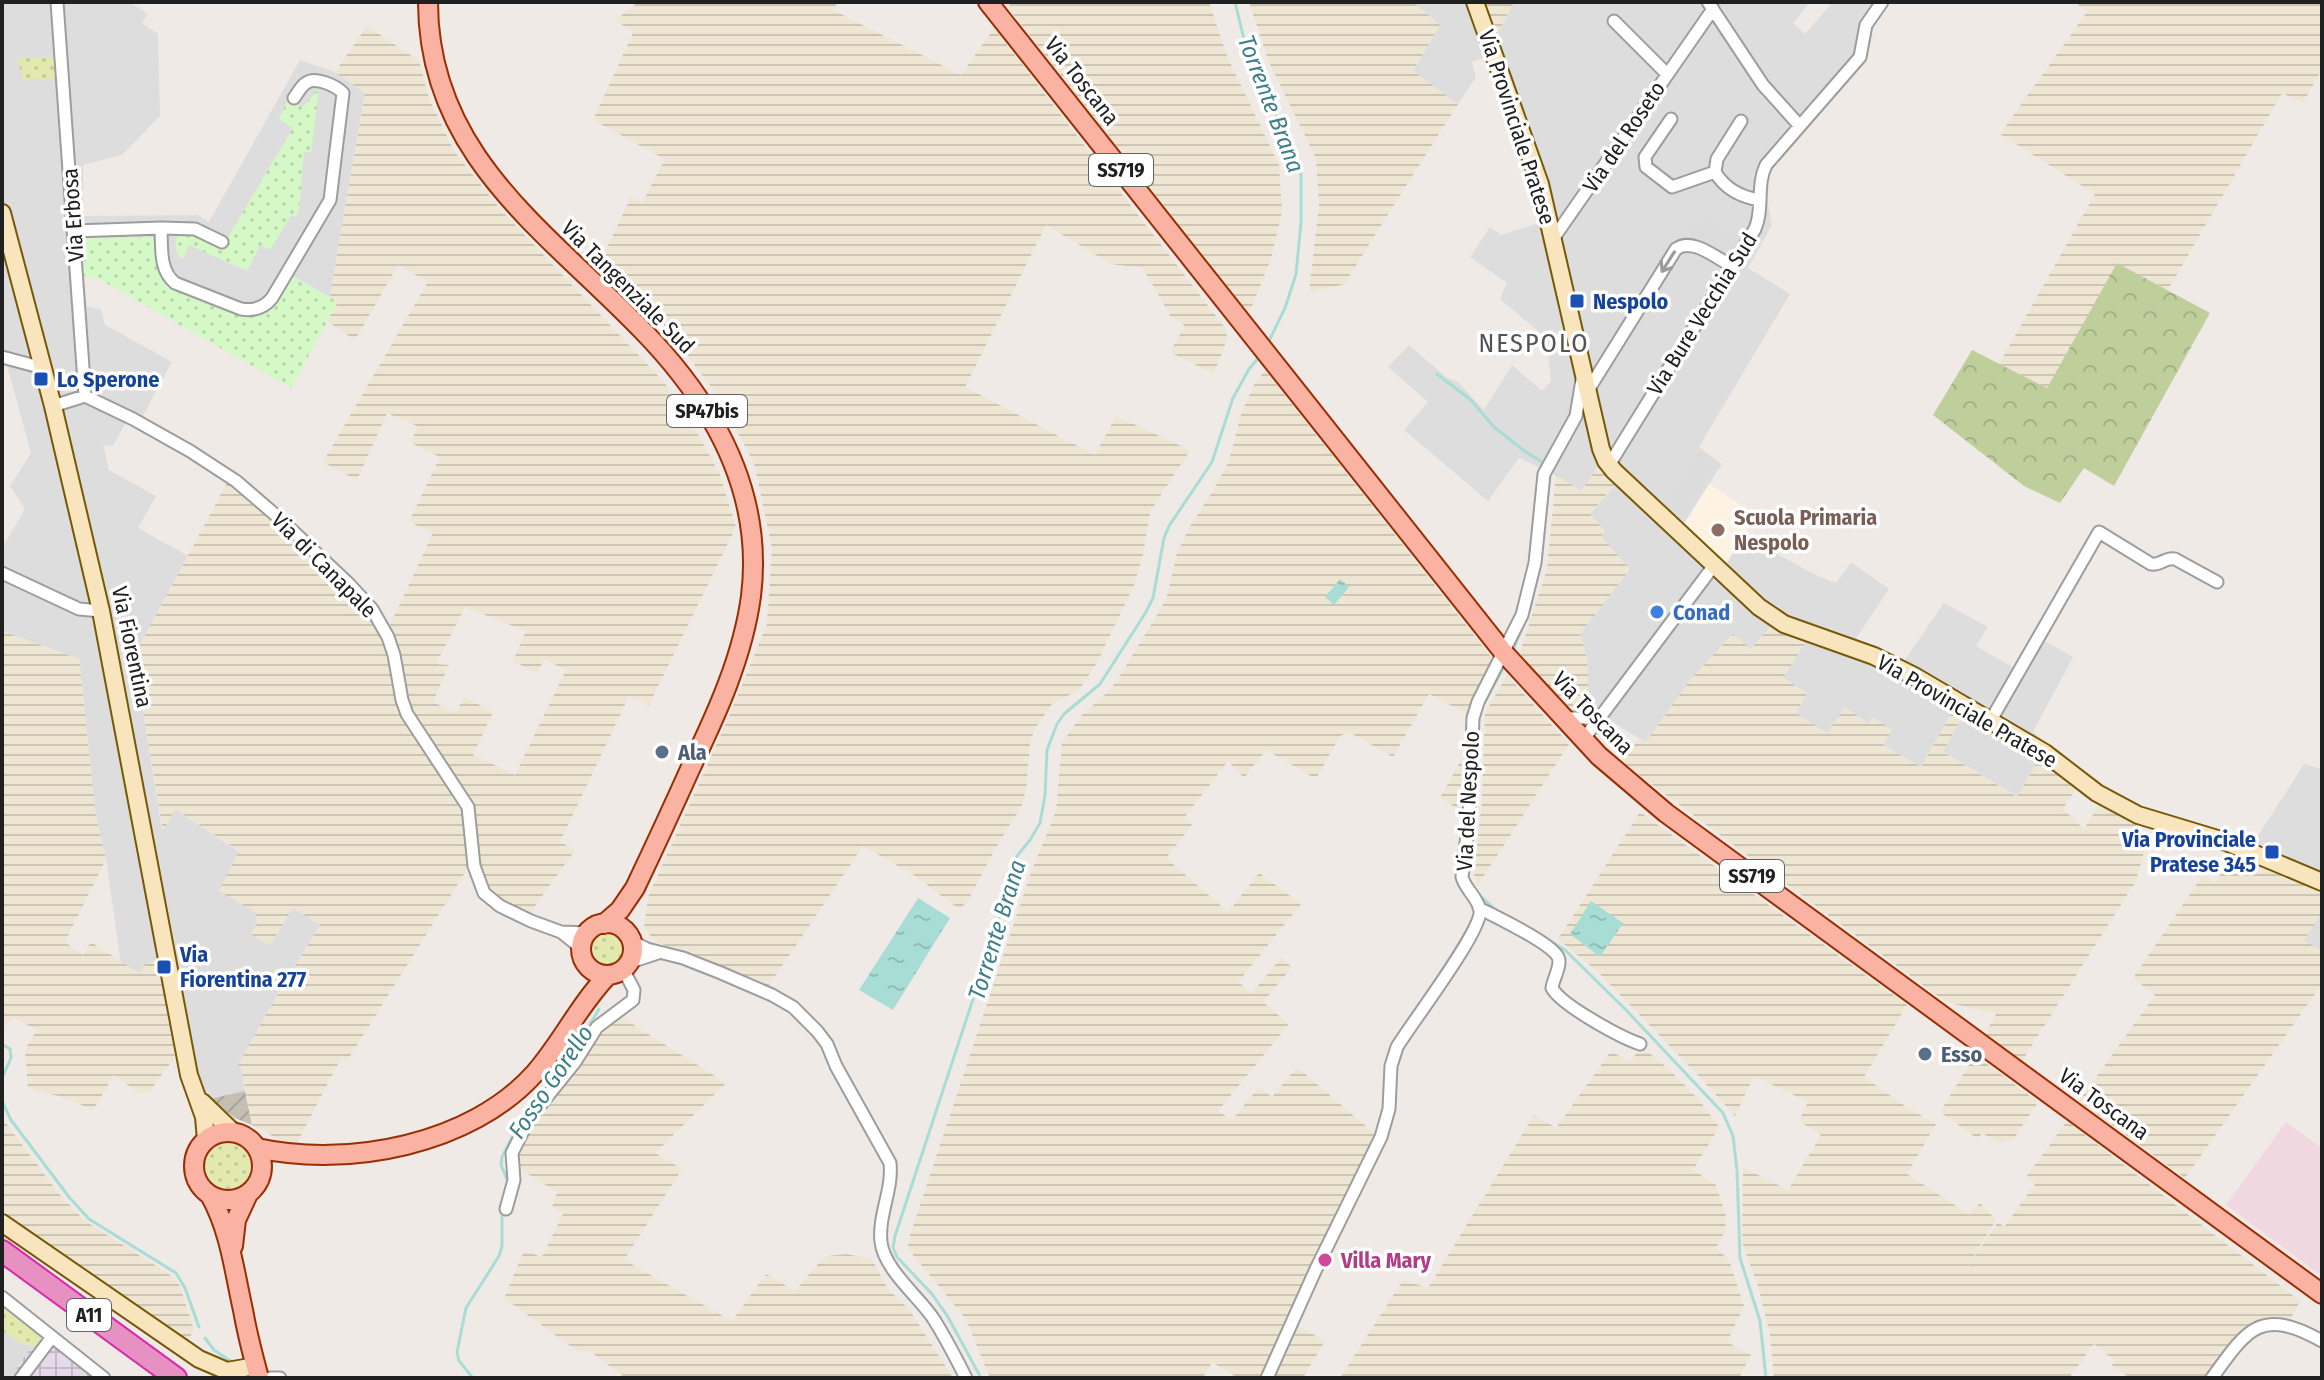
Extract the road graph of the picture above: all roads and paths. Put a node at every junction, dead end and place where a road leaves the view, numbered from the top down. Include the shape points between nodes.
1 (57, 2) edge
2 (428, 2) edge
3 (988, 2) edge
4 (1475, 2) edge
5 (1882, 2) edge
6 (1711, 6) edge
7 (1614, 21) dead end
8 (1667, 74) junction
9 (294, 98) dead end
10 (1671, 119) dead end
11 (1741, 121) dead end
12 (1799, 125) junction
13 (1715, 172) junction
14 (1760, 200) junction
15 (2, 213) edge
16 (161, 228) junction
17 (74, 231) junction
18 (1553, 239) junction
19 (222, 242) dead end
20 (1732, 266) junction
21 (2, 357) edge
22 (43, 368) junction
23 (1585, 384) junction
24 (85, 396) junction
25 (53, 406) junction
26 (1609, 465) junction
27 (1715, 564) junction
28 (2, 573) edge
29 (2217, 582) dead end
30 (101, 611) junction
31 (1504, 653) junction
32 (1562, 718) junction
33 (1599, 718) junction
34 (1991, 720) junction
35 (1583, 740) junction
36 (2322, 882) edge
37 (635, 888) junction
38 (1479, 908) junction
39 (604, 924) junction
40 (630, 939) junction
41 (585, 949) junction
42 (658, 953) junction
43 (619, 969) junction
44 (575, 1014) junction
45 (1640, 1044) dead end
46 (196, 1095) junction
47 (233, 1132) junction
48 (206, 1140) junction
49 (257, 1148) junction
50 (318, 1155) junction
51 (260, 1178) junction
52 (248, 1194) junction
53 (210, 1195) junction
54 (506, 1209) dead end
55 (2, 1223) edge
56 (2, 1251) edge
57 (232, 1253) junction
58 (2, 1267) edge
59 (2322, 1294) edge
60 (2, 1297) edge
61 (52, 1337) junction
62 (2322, 1341) edge
63 (262, 1374) edge
64 (21, 1378) edge
65 (104, 1378) edge
66 (154, 1378) edge
67 (176, 1378) edge
68 (280, 1378) edge
69 (966, 1378) edge
70 (1267, 1378) edge
71 (2212, 1378) edge

1 - 17 street, Via Erbosa
2 - 37 main road, Via Tangenziale Sud / SP47bis via 437,71 464,137 524,216 641,329 700,399 723,439 750,516 751,597 738,651 713,721
3 - 31 main road, Via Toscana / SS719
4 - 18 street, Via Provinciale Pratese via 1525,137
5 - 12 street, Via Bure Vecchia Sud via 1866,25 1860,57
6 - 8 street, Via del Roseto
6 - 12 street via 1755,74
7 - 8 street, Via del Roseto
8 - 18 street, Via del Roseto
9 - 16 street via 312,81 343,93 333,189 327,208 269,301 246,310 175,283 164,269
10 - 13 street via 1648,152 1646,167 1672,187
11 - 13 street via 1717,159
12 - 14 street, Via Bure Vecchia Sud via 1766,165
13 - 14 street via 1736,193
14 - 20 street, Via Bure Vecchia Sud via 1757,225
15 - 22 street, Via Fiorentina
16 - 17 street
16 - 19 street via 195,229
17 - 24 street, Via Erbosa
18 - 23 street, Via Provinciale Pratese
20 -> 23 street via 1691,245 1680,246
20 - 26 street, Via Bure Vecchia Sud
21 - 22 street
22 - 25 street, Via Fiorentina
23 - 26 street, Via Provinciale Pratese
23 - 31 street, Via del Nespolo via 1576,416 1544,474 1532,581
24 - 25 street
24 - 41 street, Via di Canapale via 236,481 372,609 394,655 407,714 468,807 474,866 484,893
25 - 30 street, Via Fiorentina
26 - 27 street, Via Provinciale Pratese
27 - 33 street
27 - 34 street, Via Provinciale Pratese via 1784,624 1874,656
28 - 30 street via 79,609
29 - 34 street via 2175,559 2151,564 2099,532
30 - 46 street, Via Fiorentina
31 - 32 main road, Via Toscana / SS719
31 - 38 street, Via del Nespolo via 1471,726 1462,877
32 - 33 street
32 - 35 main road, Via Toscana / SS719
33 - 35 street
34 - 36 street, Via Provinciale Pratese via 2138,815 2224,841
35 - 59 main road, Via Toscana / SS719 via 1666,813
37 - 39 main road, Via Tangenziale Sud / SP47bis
37 - 40 main road, Via Tangenziale Sud / SP47bis
38 - 45 street via 1557,955 1552,988 1559,998
38 - 70 street via 1477,923 1397,1047 1381,1137
39 - 40 main road via 618,926
39 - 41 main road, Via Tangenziale Sud / SP47bis via 593,927
40 - 42 street
40 - 43 main road, Via Tangenziale Sud / SP47bis via 632,953
41 - 43 main road via 596,973
41 - 44 main road
42 - 43 street
42 - 69 street via 772,995 793,1007 823,1037 890,1163 881,1227 885,1255 933,1319
43 - 44 main road
43 - 54 street via 634,990 633,1000 597,1027 529,1119 512,1153 514,1180
44 - 50 main road via 527,1082 469,1124 401,1145
46 - 47 street, Via Fiorentina
46 - 48 street, Via Fiorentina
47 - 48 main road
47 - 49 main road
48 - 53 main road via 196,1154 194,1171
49 - 50 main road
49 - 51 main road via 263,1166
50 - 51 main road
51 - 52 main road
52 - 53 main road via 226,1200
52 - 57 main road via 236,1220
53 - 57 main road
55 - 63 street via 199,1359 219,1369
56 - 67 highway, A11
57 - 63 main road
58 - 66 highway, A11
60 - 61 street
61 - 64 street
61 - 65 street
62 - 71 street via 2289,1325 2258,1328 2242,1338
63 - 68 street

